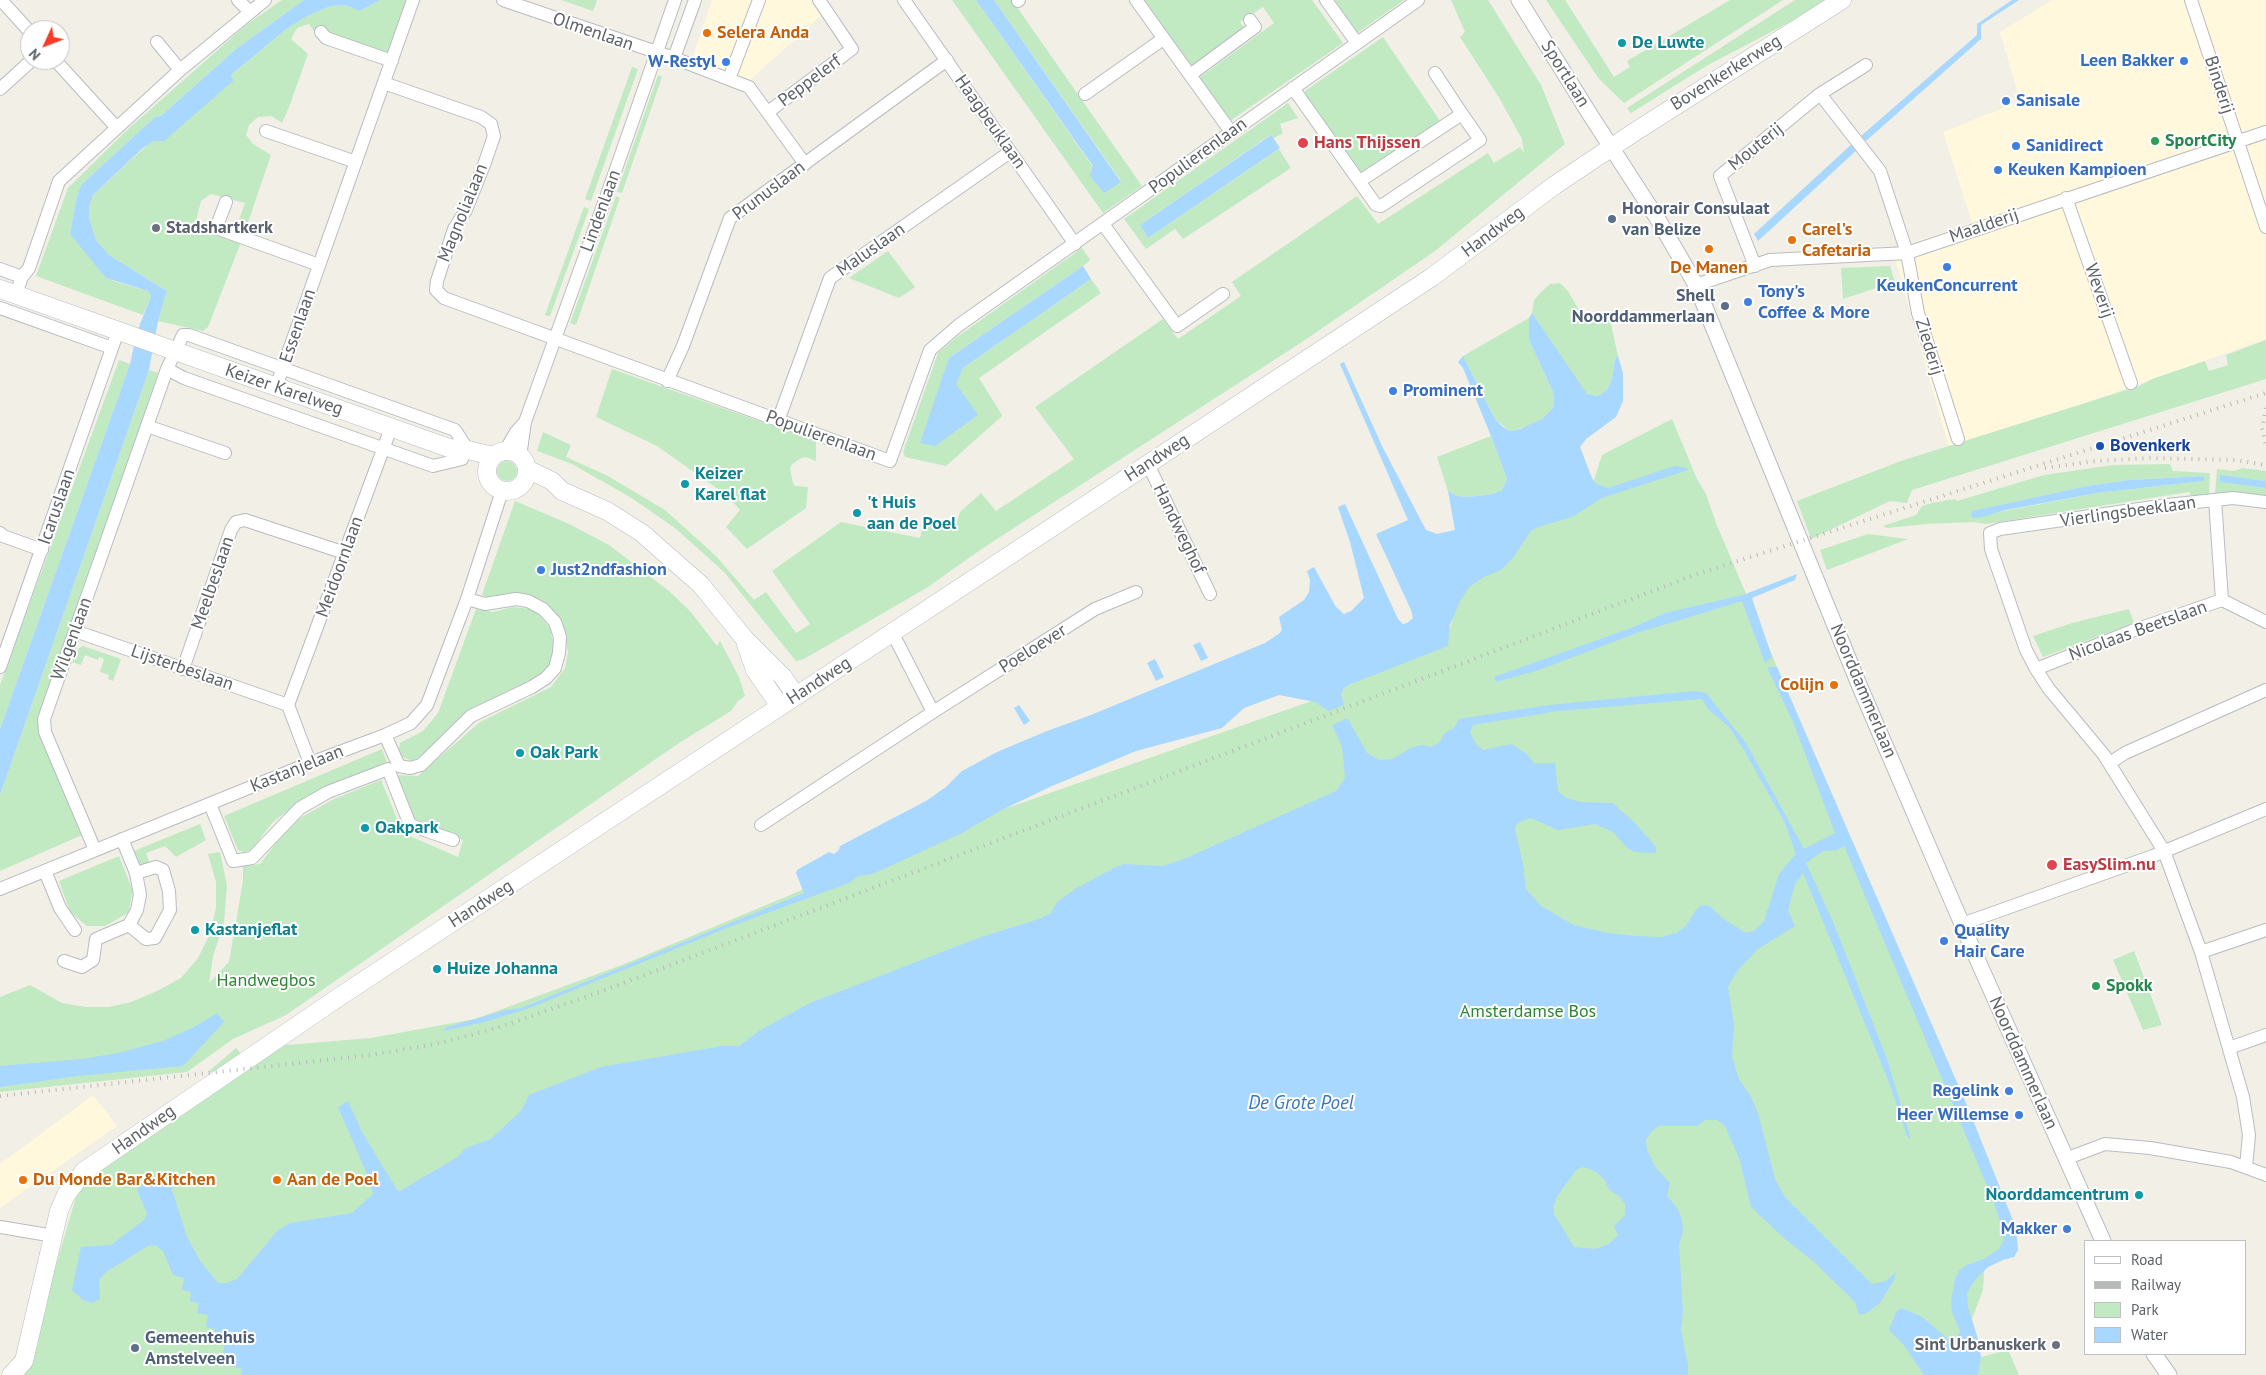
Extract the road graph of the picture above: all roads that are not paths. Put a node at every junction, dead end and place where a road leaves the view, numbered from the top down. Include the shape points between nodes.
1 (1, 0) edge
2 (238, 0) edge
3 (265, 0) edge
4 (414, 0) edge
5 (503, 0) edge
6 (674, 0) edge
7 (695, 0) edge
8 (759, 0) edge
9 (819, 0) edge
10 (904, 0) edge
11 (1136, 0) edge
12 (1326, 0) edge
13 (1418, 0) edge
14 (1519, 0) edge
15 (1842, 0) edge
16 (2191, 0) edge
17 (249, 11) junction
18 (1250, 20) dead end
19 (20, 21) edge
20 (321, 32) dead end
21 (1163, 39) junction
22 (157, 42) dead end
23 (1356, 43) junction
24 (656, 53) junction
25 (674, 58) junction
26 (947, 60) junction
27 (392, 61) junction
28 (1866, 65) dead end
29 (21, 70) edge
30 (64, 70) edge
31 (180, 70) junction
32 (1435, 73) dead end
33 (1190, 75) junction
34 (729, 79) junction
35 (384, 83) junction
36 (1293, 88) junction
37 (0, 89) edge
38 (1085, 94) dead end
39 (1820, 94) junction
40 (768, 112) junction
41 (1462, 114) junction
42 (117, 128) junction
43 (266, 131) dead end
44 (1231, 132) junction
45 (2266, 132) edge
46 (2238, 141) junction
47 (1612, 147) junction
48 (1010, 152) junction
49 (356, 162) junction
50 (805, 164) junction
51 (1360, 181) junction
52 (2066, 198) junction
53 (226, 202) dead end
54 (1103, 224) junction
55 (2266, 227) edge
56 (1075, 244) junction
57 (1907, 253) junction
58 (319, 265) junction
59 (1755, 266) junction
60 (0, 269) edge
61 (22, 277) junction
62 (1696, 285) junction
63 (8, 292) edge
64 (1223, 294) dead end
65 (0, 308) edge
66 (183, 335) joint
67 (121, 339) junction
68 (553, 340) junction
69 (170, 351) junction
70 (283, 368) junction
71 (167, 369) junction
72 (667, 381) junction
73 (2131, 384) dead end
74 (276, 387) junction
75 (778, 421) junction
76 (147, 426) junction
77 (391, 428) junction
78 (1958, 439) dead end
79 (384, 448) junction
80 (460, 452) junction
81 (225, 453) dead end
82 (514, 464) junction
83 (1148, 464) junction
84 (486, 473) junction
85 (502, 491) junction
86 (2215, 500) junction
87 (2266, 502) edge
88 (0, 533) edge
89 (42, 550) junction
90 (345, 553) junction
91 (1136, 592) dead end
92 (1210, 594) dead end
93 (467, 599) junction
94 (2222, 600) junction
95 (2266, 622) edge
96 (75, 631) junction
97 (892, 632) junction
98 (744, 638) junction
99 (0, 667) edge
100 (184, 669) junction
101 (2036, 670) junction
102 (2266, 690) edge
103 (796, 696) junction
104 (288, 706) junction
105 (780, 706) junction
106 (933, 712) junction
107 (385, 735) junction
108 (310, 763) junction
109 (2110, 763) junction
110 (210, 804) junction
111 (2266, 808) edge
112 (761, 825) dead end
113 (122, 839) junction
114 (453, 840) dead end
115 (95, 850) junction
116 (2164, 851) junction
117 (45, 871) junction
118 (136, 873) junction
119 (0, 889) edge
120 (1962, 924) junction
121 (129, 925) junction
122 (75, 930) dead end
123 (2266, 930) edge
124 (2201, 952) junction
125 (64, 961) dead end
126 (2266, 1035) edge
127 (2229, 1048) junction
128 (2065, 1159) junction
129 (2246, 1167) junction
130 (2266, 1175) edge
131 (0, 1227) edge
132 (54, 1236) junction
133 (2103, 1240) edge
134 (2155, 1355) edge
135 (11, 1375) edge
136 (2169, 1375) edge

1 - 19 street
2 - 17 street
3 - 17 street
4 - 27 street, Essenlaan
5 - 24 street, Olmenlaan
6 - 24 street, Lindenlaan
7 - 25 street
8 - 34 street
9 - 40 street, Peppelerf via 852,49
10 - 26 street, Haagbeuklaan
11 - 21 street
12 - 23 street
13 - 23 street, Populierenlaan
14 - 47 street, Sportlaan
15 - 47 main road, Bovenkerkerweg
16 - 46 street, Binderij
17 - 31 street
18 - 33 street via 1255,27
20 - 27 street via 326,38
21 - 33 street
21 - 38 street
22 - 31 street
23 - 36 street, Populierenlaan
24 - 25 street, Peppelerf
24 - 68 street, Lindenlaan
25 - 34 street, Peppelerf
26 - 48 street, Haagbeuklaan
26 - 50 street, Prunuslaan
27 - 35 street, Essenlaan
28 - 39 street, Mouterij
29 - 37 street
30 - 42 street
31 - 42 street
32 - 41 street
33 - 44 street
34 - 40 street, Peppelerf via 749,87
35 - 49 street, Essenlaan
35 - 68 street, Magnolialaan via 481,117 491,124 494,136 466,210 454,229 436,290 444,298
36 - 44 street, Populierenlaan
36 - 51 street
39 - 57 street via 1880,171
39 - 59 street, Mouterij via 1720,176
40 - 50 street, Peppelerf
41 - 51 street
41 - 51 street via 1480,140 1381,206 1376,205
42 - 61 street via 59,181 29,268
43 - 49 street
44 - 54 street, Populierenlaan
45 - 46 street, Maalderij
46 - 52 street, Maalderij
46 - 55 street, Binderij
47 - 62 street, Noorddammerlaan
47 - 83 main road, Handweg via 1555,185 1432,277
48 - 56 street, Haagbeuklaan
48 - 75 street, Maluslaan via 830,278
49 - 58 street, Essenlaan
50 - 72 street, Prunuslaan via 730,218
52 - 57 street, Maalderij
52 - 73 street, Weverij
53 - 58 street, Essenlaan via 216,228
54 - 56 street, Populierenlaan
54 - 64 street via 1176,326
56 - 75 street, Populierenlaan via 959,325 930,350 890,461
57 - 59 street, Maalderij via 1770,260
57 - 78 street, Ziederij via 1918,313
58 - 70 street, Essenlaan
59 - 62 street, Maalderij
60 - 61 street
61 - 63 street
62 - 120 street, Noorddammerlaan via 1811,569
63 - 67 main road, Keizer Karelweg
65 - 67 street, Keizer Karelweg
66 - 69 street, Wilgenlaan
66 - 70 street, Keizer Karelweg
67 - 69 main road, Keizer Karelweg
67 - 89 street, Icaruslaan
68 - 72 street, Populierenlaan
68 - 82 street, Lindenlaan
69 - 71 street, Wilgenlaan
69 - 74 main road, Keizer Karelweg
70 - 74 street, Essenlaan
70 - 80 street, Keizer Karelweg via 455,430
71 - 76 street, Wilgenlaan
71 - 79 street, Keizer Karelweg via 184,378
72 - 75 street, Populierenlaan
74 - 77 main road, Keizer Karelweg
76 - 81 street
76 - 96 street, Wilgenlaan
77 - 79 street, Meidoornlaan
77 - 80 main road, Keizer Karelweg
79 - 80 street, Keizer Karelweg via 433,466
79 - 90 street, Meidoornlaan
80 - 82 main road, Keizer Karelweg
80 - 84 main road, Keizer Karelweg
82 - 84 main road via 487,466
82 - 85 main road via 514,490
82 - 98 main road, Keizer Karelweg via 549,492 562,491 607,511 642,533 701,586
83 - 92 street, Handweghof
83 - 97 main road, Handweg
84 - 85 main road, Keizer Karelweg via 492,485
85 - 93 street, Kastanjelaan
86 - 87 street, Vierlingsbeeklaan via 2233,498
86 - 94 street
86 - 101 street, Vierlingsbeeklaan via 2000,529 1990,533 1991,549
88 - 89 street
89 - 99 street, Icaruslaan
90 - 100 street, Meelbeslaan via 245,520 236,522
90 - 104 street, Meidoornlaan
91 - 106 street, Poeloever via 1095,610
93 - 107 street, Kastanjelaan via 427,705 411,722
93 - 107 street via 485,604 516,599 543,609 554,622 560,637 560,653 555,668 532,687 471,716 421,765 399,766
94 - 95 street, Nicolaas Beetslaan
94 - 101 street, Nicolaas Beetslaan
96 - 100 street, Lijsterbeslaan
96 - 115 street, Wilgenlaan via 44,719 45,732
97 - 103 main road, Handweg
97 - 106 street
98 - 103 main road, Keizer Karelweg via 783,677
98 - 105 main road, Keizer Karelweg via 755,670
100 - 104 street, Lijsterbeslaan
101 - 109 street
102 - 109 street via 2125,753
103 - 105 main road, Handweg
104 - 108 street
105 - 132 main road, Handweg via 339,997 84,1171 62,1203
106 - 112 street, Poeloever
107 - 108 street, Kastanjelaan
108 - 110 street, Kastanjelaan
109 - 116 street
110 - 113 street, Kastanjelaan
110 - 114 street, Kastanjelaan via 233,861 252,858 300,808 328,792 388,769 410,825
111 - 116 street
113 - 115 street, Kastanjelaan
113 - 118 street
115 - 117 street, Kastanjelaan
116 - 120 street
116 - 124 street
117 - 119 street, Kastanjelaan
117 - 122 street via 60,908
118 - 121 street via 140,895
118 - 121 street via 156,867 163,870 170,910 155,938 146,939
120 - 128 street, Noorddammerlaan
121 - 125 street via 96,939 94,960 82,967
123 - 124 street
124 - 127 street
126 - 127 street
127 - 129 street via 2243,1097 2249,1136
128 - 129 street via 2105,1144 2150,1148
128 - 133 street, Noorddammerlaan
129 - 130 street
131 - 132 street
132 - 135 main road, Handweg via 24,1361
134 - 136 street

